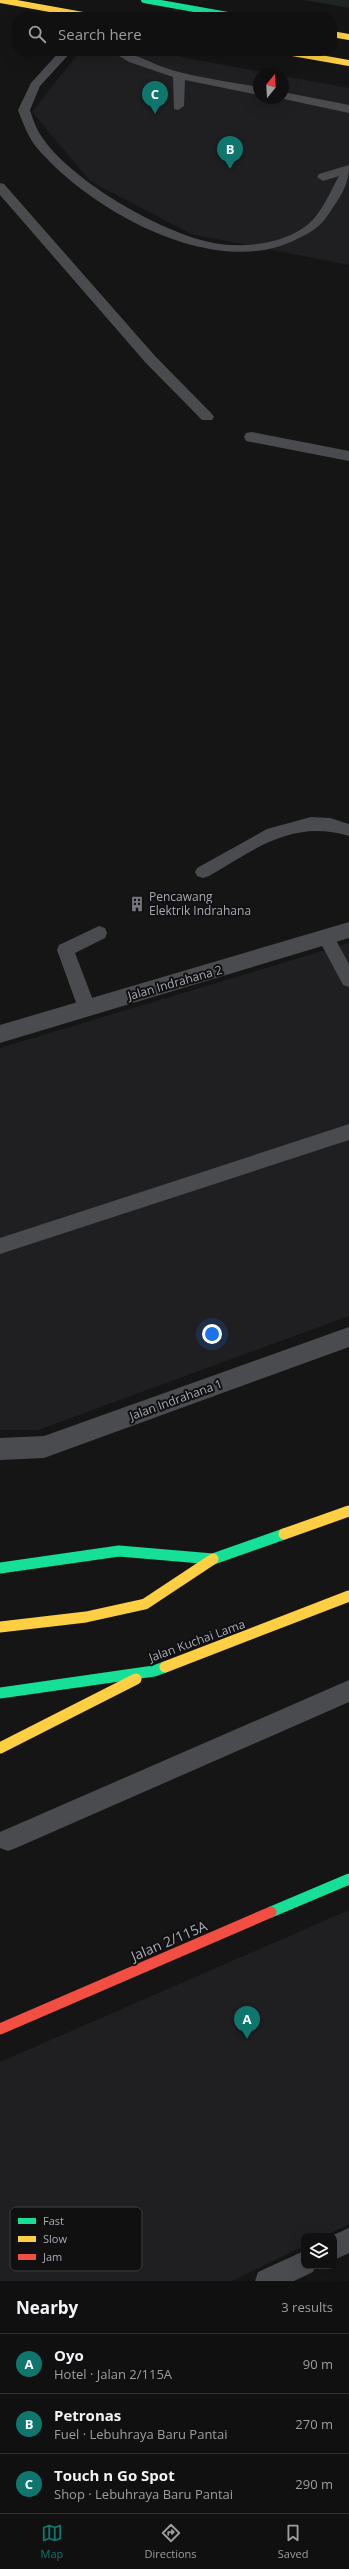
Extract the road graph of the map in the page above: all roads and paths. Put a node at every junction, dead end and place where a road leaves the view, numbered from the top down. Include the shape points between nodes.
1 (0, 0) edge
2 (144, 0) edge
3 (58, 12) edge
4 (211, 12) edge
5 (337, 35) edge
6 (349, 37) edge
7 (61, 56) edge
8 (125, 56) edge
9 (309, 56) edge
10 (349, 63) edge
11 (179, 76) junction
12 (253, 91) edge
13 (289, 97) edge
14 (178, 106) dead end
15 (349, 109) edge
16 (349, 170) edge
17 (323, 177) dead end
18 (0, 187) edge
19 (207, 416) dead end
20 (252, 437) dead end
21 (349, 456) edge
22 (349, 830) edge
23 (203, 872) dead end
24 (349, 930) edge
25 (99, 933) dead end
26 (326, 938) junction
27 (349, 980) edge
28 (87, 1008) junction
29 (0, 1034) edge
30 (349, 1132) edge
31 (0, 1246) edge
32 (349, 1337) edge
33 (0, 1449) edge
34 (349, 1511) edge
35 (213, 1559) junction
36 (0, 1568) edge
37 (348, 1599) edge
38 (0, 1627) edge
39 (154, 1671) junction
40 (349, 1691) edge
41 (0, 1693) edge
42 (0, 1748) edge
43 (8, 1840) dead end
44 (349, 1879) edge
45 (0, 2029) edge
46 (349, 2240) edge
47 (337, 2246) edge
48 (301, 2264) edge
49 (267, 2281) edge

1 - 3 main road
2 - 4 main road
5 - 6 main road
7 - 16 lane via 35,85 24,110 38,140 83,183 149,222 198,243 240,250 282,243 313,226
8 - 11 lane
9 - 10 main road
11 - 12 lane
11 - 14 lane
13 - 15 lane
16 - 17 lane
18 - 19 lane via 150,359
20 - 21 street
22 - 23 lane via 336,824 319,821 302,824 273,833
24 - 26 street, Jalan Indrahana 2
25 - 28 lane via 65,950
26 - 27 lane
26 - 28 street, Jalan Indrahana 2
28 - 29 street, Jalan Indrahana 2
30 - 31 lane
32 - 33 street, Jalan Indrahana 1 via 53,1444 33,1448
34 - 35 main road
35 - 36 main road via 118,1551
35 - 38 main road via 144,1604 86,1617
37 - 39 main road, Jalan Kuchai Lama
39 - 41 main road, Jalan Kuchai Lama
39 - 42 main road
40 - 43 lane
44 - 45 main road, Jalan 2/115A
46 - 47 lane
48 - 49 lane

